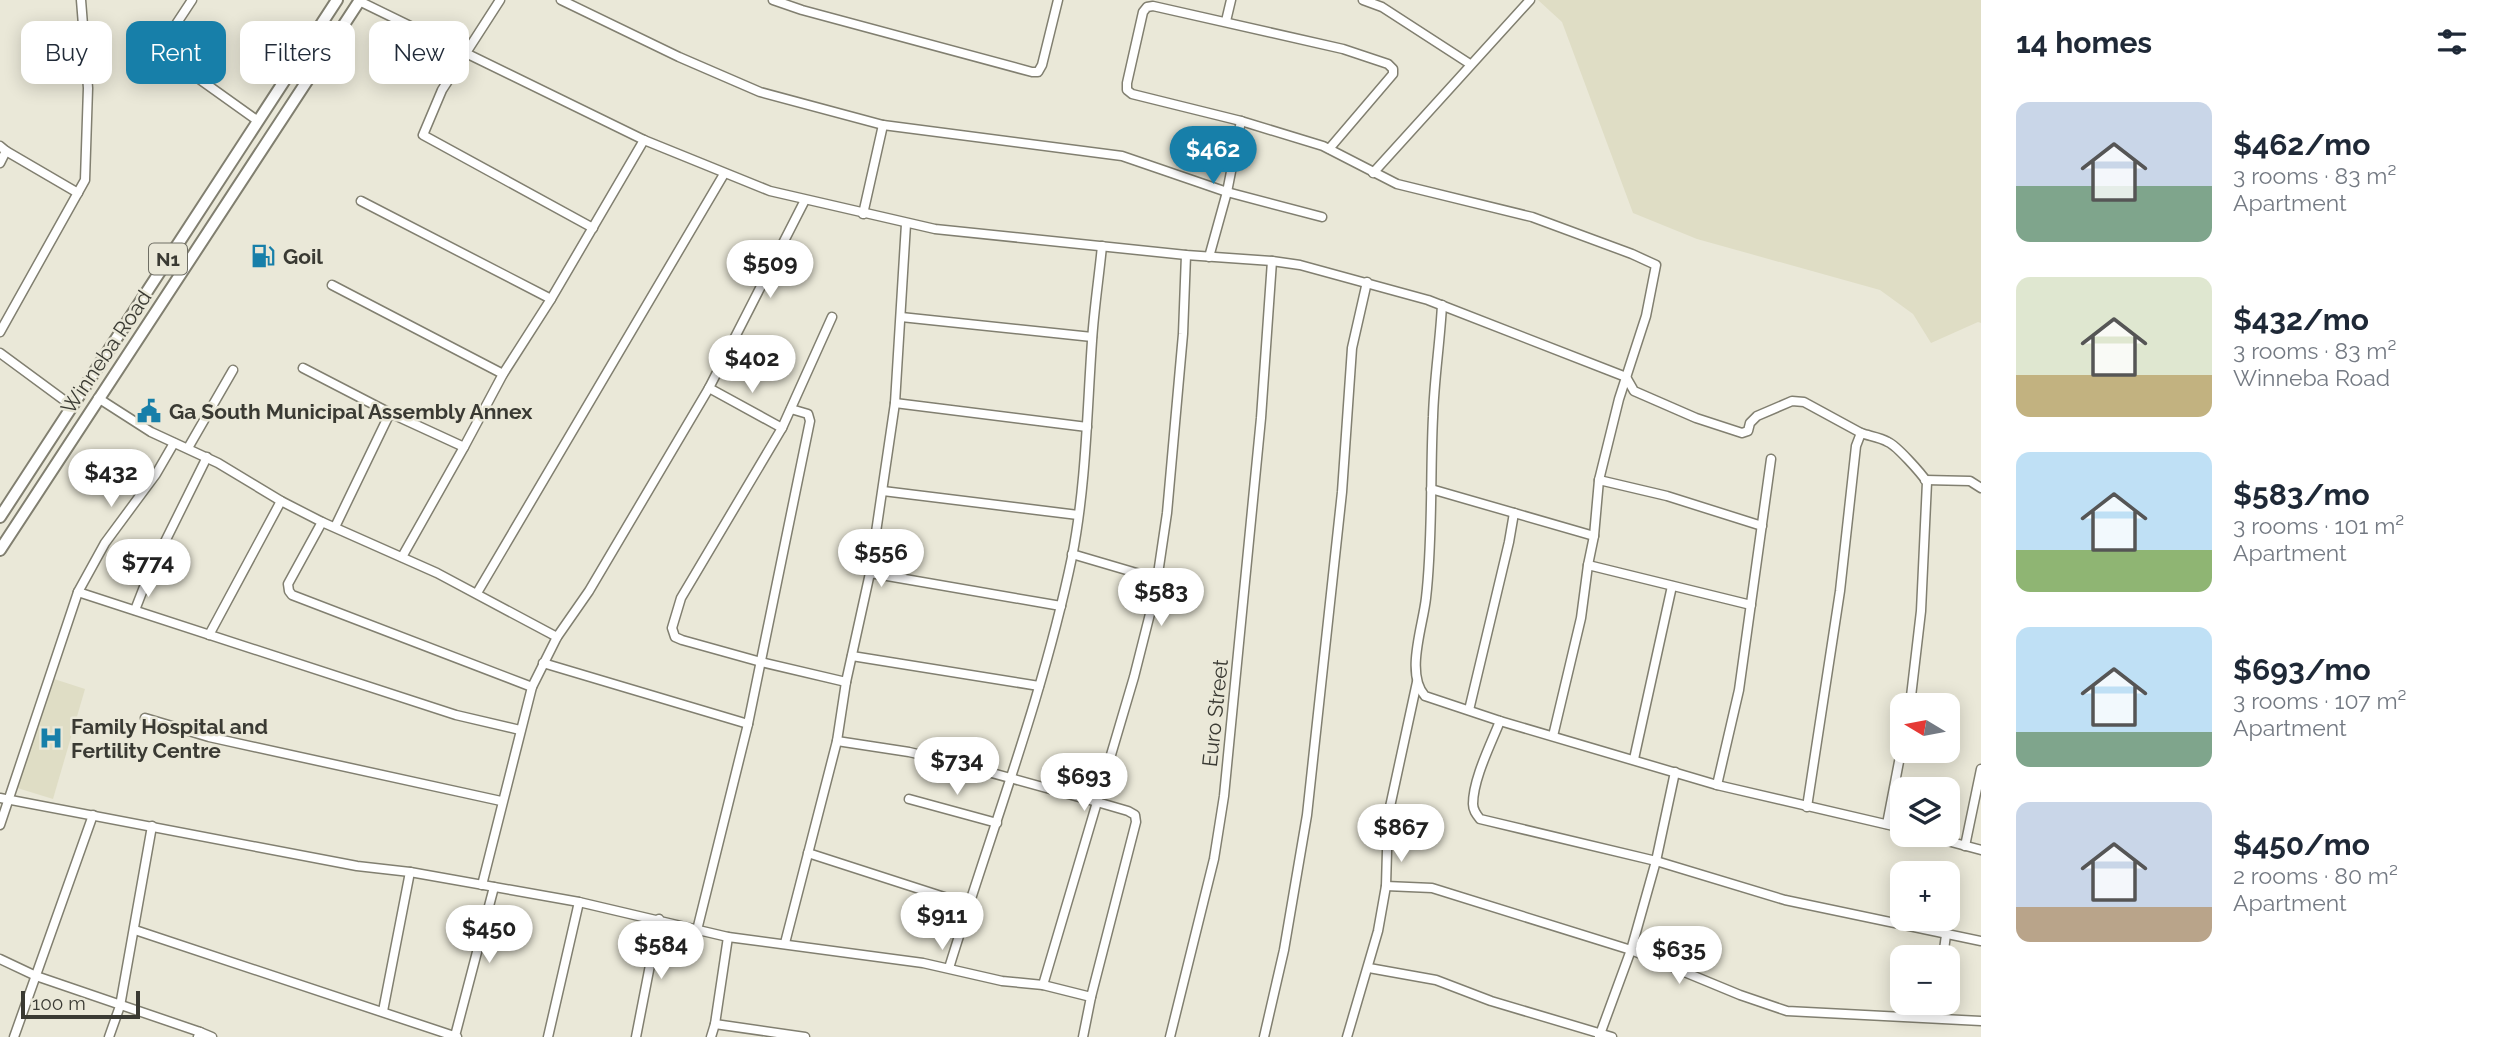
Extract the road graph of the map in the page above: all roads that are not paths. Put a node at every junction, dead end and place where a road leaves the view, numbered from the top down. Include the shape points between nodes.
1 (81, 0) edge
2 (90, 0) edge
3 (192, 0) edge
4 (337, 0) edge
5 (500, 0) edge
6 (561, 0) edge
7 (774, 0) edge
8 (804, 0) edge
9 (1058, 0) edge
10 (1231, 0) edge
11 (1363, 0) edge
12 (1530, 0) edge
13 (360, 1) edge
14 (802, 10) junction
15 (82, 11) junction
16 (399, 21) edge
17 (1226, 21) junction
18 (469, 46) edge
19 (469, 56) edge
20 (1470, 64) junction
21 (446, 84) edge
22 (269, 103) junction
23 (258, 121) junction
24 (1241, 121) junction
25 (883, 125) junction
26 (276, 131) junction
27 (644, 140) junction
28 (3, 148) edge
29 (1329, 149) junction
30 (0, 163) edge
31 (1373, 173) junction
32 (724, 174) junction
33 (1227, 192) junction
34 (78, 193) junction
35 (805, 200) junction
36 (361, 201) dead end
37 (863, 214) junction
38 (1322, 217) dead end
39 (906, 224) junction
40 (593, 228) junction
41 (1102, 246) junction
42 (1186, 255) junction
43 (1209, 257) junction
44 (1272, 261) junction
45 (1367, 282) junction
46 (332, 285) dead end
47 (551, 299) junction
48 (1442, 305) junction
49 (134, 312) junction
50 (832, 317) dead end
51 (901, 317) junction
52 (149, 324) junction
53 (0, 332) edge
54 (1092, 337) junction
55 (0, 353) edge
56 (303, 368) dead end
57 (233, 370) dead end
58 (503, 374) junction
59 (1626, 377) junction
60 (709, 388) junction
61 (98, 398) junction
62 (895, 403) junction
63 (72, 406) junction
64 (791, 409) junction
65 (390, 413) junction
66 (782, 428) junction
67 (1087, 428) junction
68 (1861, 433) junction
69 (174, 443) junction
70 (464, 447) junction
71 (188, 448) junction
72 (207, 457) junction
73 (1771, 459) dead end
74 (1599, 480) junction
75 (1925, 480) junction
76 (1981, 488) edge
77 (1431, 489) junction
78 (883, 491) junction
79 (282, 501) junction
80 (1514, 513) junction
81 (1078, 515) junction
82 (0, 517) edge
83 (322, 522) junction
84 (1762, 526) junction
85 (335, 527) junction
86 (1594, 536) junction
87 (0, 550) edge
88 (1072, 554) junction
89 (402, 557) junction
90 (1588, 565) junction
91 (870, 573) junction
92 (1157, 579) junction
93 (1672, 586) junction
94 (78, 592) junction
95 (477, 593) junction
96 (1751, 605) junction
97 (1061, 606) junction
98 (135, 610) junction
99 (209, 635) junction
100 (557, 637) junction
101 (852, 656) junction
102 (761, 662) junction
103 (543, 663) junction
104 (846, 682) junction
105 (1417, 682) junction
106 (1039, 685) junction
107 (532, 687) junction
108 (1912, 693) edge
109 (1469, 710) junction
110 (145, 718) dead end
111 (1500, 720) junction
112 (748, 724) junction
113 (520, 730) junction
114 (1553, 736) junction
115 (837, 741) junction
116 (1634, 759) junction
117 (1899, 763) edge
118 (1981, 769) edge
119 (1675, 772) junction
120 (1009, 778) junction
121 (1717, 785) junction
122 (0, 798) edge
123 (909, 799) dead end
124 (10, 800) junction
125 (501, 801) junction
126 (1097, 802) junction
127 (1807, 807) junction
128 (93, 815) junction
129 (997, 823) junction
130 (1887, 824) junction
131 (0, 825) edge
132 (1890, 825) edge
133 (152, 826) junction
134 (1960, 845) edge
135 (1965, 846) junction
136 (1981, 850) edge
137 (808, 853) junction
138 (1656, 861) junction
139 (410, 872) junction
140 (482, 885) junction
141 (1386, 886) junction
142 (494, 887) junction
143 (579, 902) junction
144 (969, 905) junction
145 (659, 919) junction
146 (135, 930) junction
147 (697, 930) junction
148 (1946, 935) junction
149 (728, 937) junction
150 (1981, 941) edge
151 (785, 943) junction
152 (1945, 945) edge
153 (1631, 950) junction
154 (0, 959) edge
155 (950, 968) junction
156 (1369, 968) junction
157 (36, 976) junction
158 (1043, 985) junction
159 (1091, 997) junction
160 (120, 1006) junction
161 (383, 1011) junction
162 (1936, 1017) joint
163 (1981, 1021) edge
164 (715, 1024) junction
165 (199, 1035) edge
166 (1600, 1035) edge
167 (14, 1037) edge
168 (109, 1037) edge
169 (212, 1037) edge
170 (456, 1037) edge
171 (548, 1037) edge
172 (636, 1037) edge
173 (711, 1037) edge
174 (805, 1037) edge
175 (1083, 1037) edge
176 (1170, 1037) edge
177 (1264, 1037) edge
178 (1347, 1037) edge
179 (1612, 1037) edge

1 - 15 street
2 - 15 street
3 - 23 street via 165,41 167,56
4 - 22 highway, Winneba Road / N1
5 - 18 street
6 - 25 street via 760,92
7 - 14 street
8 - 14 street
9 - 14 street via 1038,72
10 - 17 street
11 - 20 street via 1382,7
12 - 20 street
13 - 16 street
13 - 26 highway, Winneba Road / N1
15 - 34 street via 88,88 85,180
17 - 24 street via 1147,7 1127,90
17 - 29 street via 1368,56 1393,69
19 - 27 street
20 - 31 street
21 - 40 street via 423,135 426,139
22 - 23 highway, Winneba Road / N1
22 - 26 highway via 266,124
23 - 49 highway, Winneba Road / N1
24 - 29 street
24 - 33 street
25 - 33 street via 1122,156
25 - 37 street
26 - 52 highway, Winneba Road / N1
27 - 32 street
27 - 40 street
28 - 30 street
28 - 34 street
29 - 31 street
31 - 59 street via 1424,192 1532,217 1656,265 1646,316
32 - 35 street
32 - 95 street
33 - 38 street
33 - 43 street
34 - 53 street
35 - 37 street
35 - 60 street
36 - 47 street
37 - 39 street
39 - 41 street
39 - 51 street
40 - 47 street
41 - 42 street
41 - 54 street
42 - 43 street
42 - 92 street via 1167,513
43 - 44 street
44 - 45 street
44 - 176 street, Euro Street via 1224,796 1214,859
45 - 48 street
45 - 177 street via 1352,348 1342,492 1307,815
46 - 58 street
47 - 58 street
48 - 59 street
48 - 77 street
49 - 52 highway
49 - 63 highway, Winneba Road / N1
50 - 64 street
51 - 54 street
51 - 62 street
52 - 61 highway, Winneba Road / N1
54 - 67 street
55 - 63 street
56 - 65 street
57 - 71 street
58 - 70 street
59 - 68 street via 1634,391 1742,433 1757,416 1793,401 1804,402
59 - 74 street
60 - 66 street
60 - 100 street
61 - 69 street
61 - 87 highway, Winneba Road / N1
62 - 67 street
62 - 78 street
63 - 82 highway, Winneba Road / N1
64 - 66 street
64 - 102 street via 811,419
65 - 70 street
65 - 85 street
66 - 102 street via 681,598 672,628 682,640
67 - 81 street
68 - 75 street via 1889,442
68 - 127 street
69 - 71 street
69 - 94 street via 105,543
70 - 89 street
71 - 72 street
72 - 79 street
72 - 98 street
73 - 84 street
74 - 84 street
74 - 86 street
75 - 76 street via 1970,481
75 - 108 street via 1922,611
77 - 80 street
77 - 105 street via 1430,552
78 - 81 street
78 - 91 street
79 - 83 street
79 - 99 street
80 - 86 street
80 - 109 street
81 - 88 street
83 - 85 street
83 - 107 street via 288,584 292,595
84 - 96 street
85 - 89 street
86 - 90 street
88 - 92 street
88 - 97 street
89 - 95 street
90 - 93 street
90 - 114 street via 1581,618
91 - 97 street
91 - 101 street
92 - 126 street
93 - 96 street
93 - 116 street
94 - 98 street
94 - 124 street
95 - 100 street
96 - 121 street via 1739,690
97 - 106 street
98 - 99 street
99 - 113 street via 456,715
100 - 103 street
101 - 104 street
101 - 106 street
102 - 104 street
102 - 112 street
103 - 107 street
103 - 112 street
104 - 115 street
105 - 109 street via 1426,696
105 - 141 street via 1388,816
106 - 120 street
107 - 113 street
109 - 111 street
110 - 125 street via 209,737
111 - 114 street
111 - 138 street via 1473,803 1480,819
112 - 147 street
113 - 125 street
114 - 116 street
115 - 120 street via 909,752
115 - 137 street
116 - 119 street
117 - 130 street
118 - 135 street
119 - 121 street
119 - 138 street
120 - 126 street
120 - 129 street
121 - 127 street
122 - 124 street
123 - 129 street
124 - 128 street
124 - 131 street
125 - 140 street
126 - 158 street
126 - 159 street via 1128,811 1136,822
127 - 130 street
128 - 133 street
128 - 157 street
129 - 144 street
130 - 132 street
133 - 139 street
133 - 146 street
134 - 135 street
135 - 136 street
137 - 144 street
137 - 151 street
138 - 148 street via 1786,900
138 - 153 street
139 - 140 street
139 - 161 street
140 - 142 street
141 - 153 street via 1432,888
141 - 156 street
142 - 143 street
142 - 170 street
143 - 145 street
143 - 171 street
144 - 155 street
145 - 147 street
145 - 172 street
146 - 160 street
146 - 161 street
147 - 149 street
148 - 150 street
148 - 152 street
149 - 151 street
149 - 164 street
151 - 155 street
153 - 162 street via 1787,1011
153 - 166 street
154 - 157 street
155 - 158 street
156 - 166 street via 1436,980
156 - 178 street
157 - 160 street
157 - 167 street
158 - 159 street
159 - 175 street
160 - 165 street
160 - 168 street
161 - 170 street
162 - 163 street
164 - 173 street
164 - 174 street
165 - 169 street
166 - 179 street

